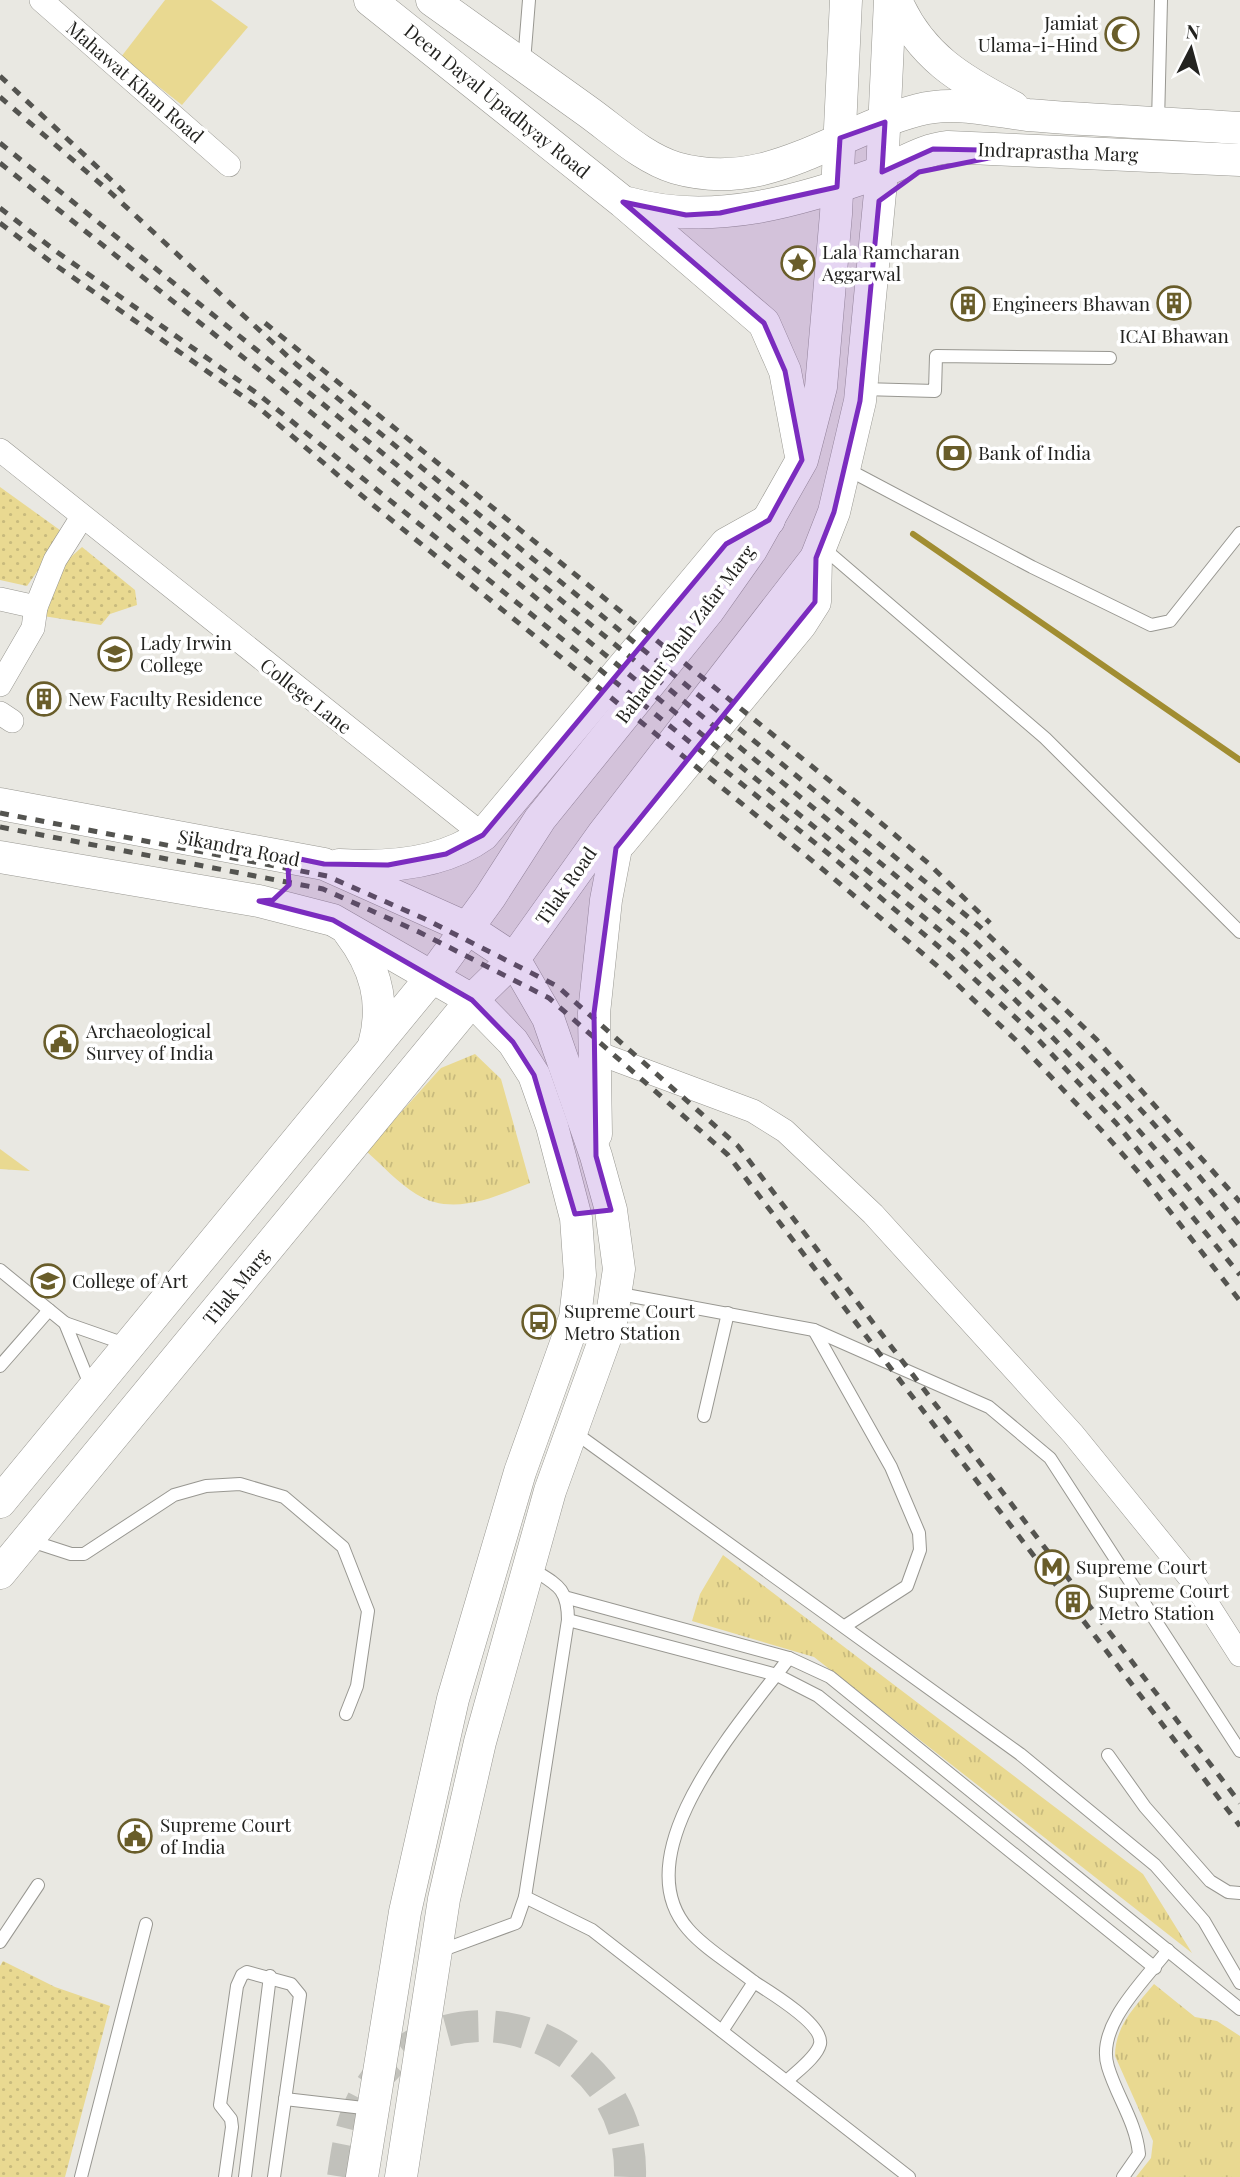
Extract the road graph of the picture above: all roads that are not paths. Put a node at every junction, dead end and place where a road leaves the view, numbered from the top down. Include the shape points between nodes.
1 (41, 0) edge
2 (370, 0) edge
3 (432, 0) edge
4 (529, 0) edge
5 (846, 0) edge
6 (890, 0) edge
7 (896, 0) edge
8 (1161, 0) edge
9 (524, 66) junction
10 (1029, 115) junction
11 (885, 122) junction
12 (1157, 122) junction
13 (1240, 128) edge
14 (840, 138) junction
15 (1240, 160) edge
16 (229, 165) dead end
17 (881, 186) junction
18 (837, 187) junction
19 (624, 202) junction
20 (1110, 358) dead end
21 (861, 389) junction
22 (0, 450) edge
23 (802, 460) junction
24 (844, 467) junction
25 (82, 517) junction
26 (769, 520) junction
27 (1240, 533) edge
28 (818, 552) junction
29 (0, 599) edge
30 (36, 607) junction
31 (0, 685) edge
32 (516, 799) junction
33 (0, 804) edge
34 (540, 819) junction
35 (483, 835) junction
36 (616, 848) junction
37 (271, 853) junction
38 (0, 857) edge
39 (324, 864) junction
40 (260, 901) junction
41 (345, 926) junction
42 (467, 928) junction
43 (1240, 932) edge
44 (519, 968) junction
45 (431, 978) junction
46 (472, 1000) junction
47 (374, 1045) junction
48 (595, 1052) junction
49 (596, 1156) junction
50 (611, 1210) junction
51 (575, 1214) junction
52 (0, 1270) edge
53 (615, 1293) junction
54 (49, 1310) junction
55 (728, 1313) junction
56 (65, 1323) junction
57 (814, 1330) junction
58 (128, 1345) junction
59 (0, 1366) edge
60 (92, 1390) junction
61 (704, 1416) dead end
62 (573, 1431) junction
63 (0, 1502) edge
64 (28, 1540) junction
65 (529, 1566) junction
66 (0, 1573) edge
67 (568, 1598) junction
68 (568, 1620) junction
69 (845, 1626) junction
70 (1240, 1655) edge
71 (789, 1658) junction
72 (777, 1675) junction
73 (346, 1714) dead end
74 (1240, 1751) edge
75 (1108, 1755) dead end
76 (38, 1885) dead end
77 (1240, 1893) edge
78 (526, 1897) junction
79 (146, 1924) dead end
80 (0, 1942) edge
81 (1168, 1950) junction
82 (435, 1953) junction
83 (1155, 1968) junction
84 (270, 1976) junction
85 (754, 1982) junction
86 (1240, 1983) edge
87 (1240, 2008) edge
88 (722, 2031) junction
89 (787, 2081) junction
90 (285, 2099) junction
91 (373, 2109) junction
92 (81, 2177) edge
93 (225, 2177) edge
94 (244, 2177) edge
95 (274, 2177) edge
96 (362, 2177) edge
97 (401, 2177) edge
98 (909, 2177) edge
99 (1123, 2177) edge

1 - 16 street, Mahawat Khan Road
2 - 19 main road, Deen Dayal Upadhyay Road
3 - 9 main road, Deen Dayal Upadhyay Road
4 - 9 lane
5 - 14 main road
6 - 11 main road
7 - 10 main road via 915,37 931,55
8 - 12 lane
9 - 14 main road, Deen Dayal Upadhyay Road via 656,161 694,172 736,176 775,167
10 - 11 main road, Indraprastha Marg via 947,105
10 - 12 main road, Indraprastha Marg
11 - 14 main road, Indraprastha Marg
11 - 17 main road
12 - 13 main road, Indraprastha Marg
14 - 18 main road, Bahadur Shah Zafar Marg
15 - 17 main road, Indraprastha Marg via 933,149
17 - 18 main road, Indraprastha Marg
17 - 21 main road
18 - 19 main road, Indraprastha Marg via 719,213 686,215
18 - 23 main road, Bahadur Shah Zafar Marg via 821,387
19 - 23 main road, Deen Dayal Upadhyay Road via 764,323 785,371
20 - 21 lane via 936,356 935,390
21 - 24 main road
22 - 25 street, College Lane
23 - 26 main road, Bahadur Shah Zafar Marg
24 - 27 lane via 1151,625 1170,621
24 - 28 main road via 834,512
25 - 30 street via 55,559
25 - 35 street, College Lane
26 - 32 main road via 726,544
26 - 34 main road, Bahadur Shah Zafar Marg via 708,611
28 - 36 main road via 815,602 801,624
28 - 43 lane via 1045,738
28 - 44 main road, Tilak Road via 620,813
29 - 30 street
30 - 31 street via 33,628
32 - 34 main road
32 - 35 main road
33 - 37 main road, Sikandra Road
34 - 42 main road
35 - 39 main road via 446,854 417,861
36 - 44 main road
36 - 48 main road via 597,981
37 - 39 main road, Sikandra Road
37 - 40 main road via 288,867 289,885 273,900
38 - 40 main road
39 - 42 main road, Sikandra Road
40 - 41 main road
41 - 45 main road
41 - 47 main road via 363,951 377,985 379,1021
42 - 44 main road, Sikandra Road
42 - 45 main road
44 - 46 main road, Tilak Marg
44 - 49 main road via 548,1018
45 - 46 main road
45 - 47 main road
46 - 51 main road via 513,1042 534,1076
46 - 64 main road, Tilak Marg
47 - 58 main road
48 - 49 main road
48 - 70 street via 753,1111 795,1140 873,1214 1073,1434 1194,1583
49 - 50 main road
50 - 51 main road
50 - 53 main road via 619,1269
51 - 91 main road via 580,1275 575,1318 520,1472 453,1699 405,1912
52 - 54 lane
53 - 55 lane
53 - 62 main road via 611,1322
54 - 56 lane
54 - 59 lane
55 - 57 lane
55 - 61 lane
56 - 58 lane
56 - 60 lane
57 - 69 lane via 891,1467 919,1533 920,1550 907,1587
57 - 74 lane via 989,1407 1050,1458
58 - 60 main road
60 - 63 main road
62 - 65 main road
62 - 69 lane
64 - 66 main road, Tilak Marg
64 - 73 lane via 84,1554 174,1495 206,1486 240,1484 284,1497 342,1546 369,1611 357,1686
65 - 67 lane
65 - 82 main road via 480,1742
67 - 68 lane
67 - 71 lane
68 - 72 lane
68 - 78 lane
69 - 86 lane via 1020,1754 1155,1864 1204,1922
71 - 72 lane
71 - 81 lane via 830,1677
72 - 83 lane via 818,1696
72 - 85 lane via 688,1800 673,1842 669,1886 687,1928
75 - 77 lane via 1145,1807 1210,1881 1228,1892
76 - 80 lane
78 - 82 lane via 516,1923
78 - 88 lane via 592,1930
79 - 92 lane
81 - 83 lane
81 - 87 lane
82 - 97 main road
83 - 99 lane via 1115,2021 1108,2040 1107,2065 1137,2135 1139,2154
84 - 90 lane via 291,1984 300,1995
84 - 93 lane via 247,1972 237,1986 220,2105 232,2127
84 - 94 lane
85 - 88 lane
85 - 89 lane via 818,2031 818,2050
88 - 89 lane
89 - 98 lane
90 - 91 lane
90 - 95 lane
91 - 96 main road

